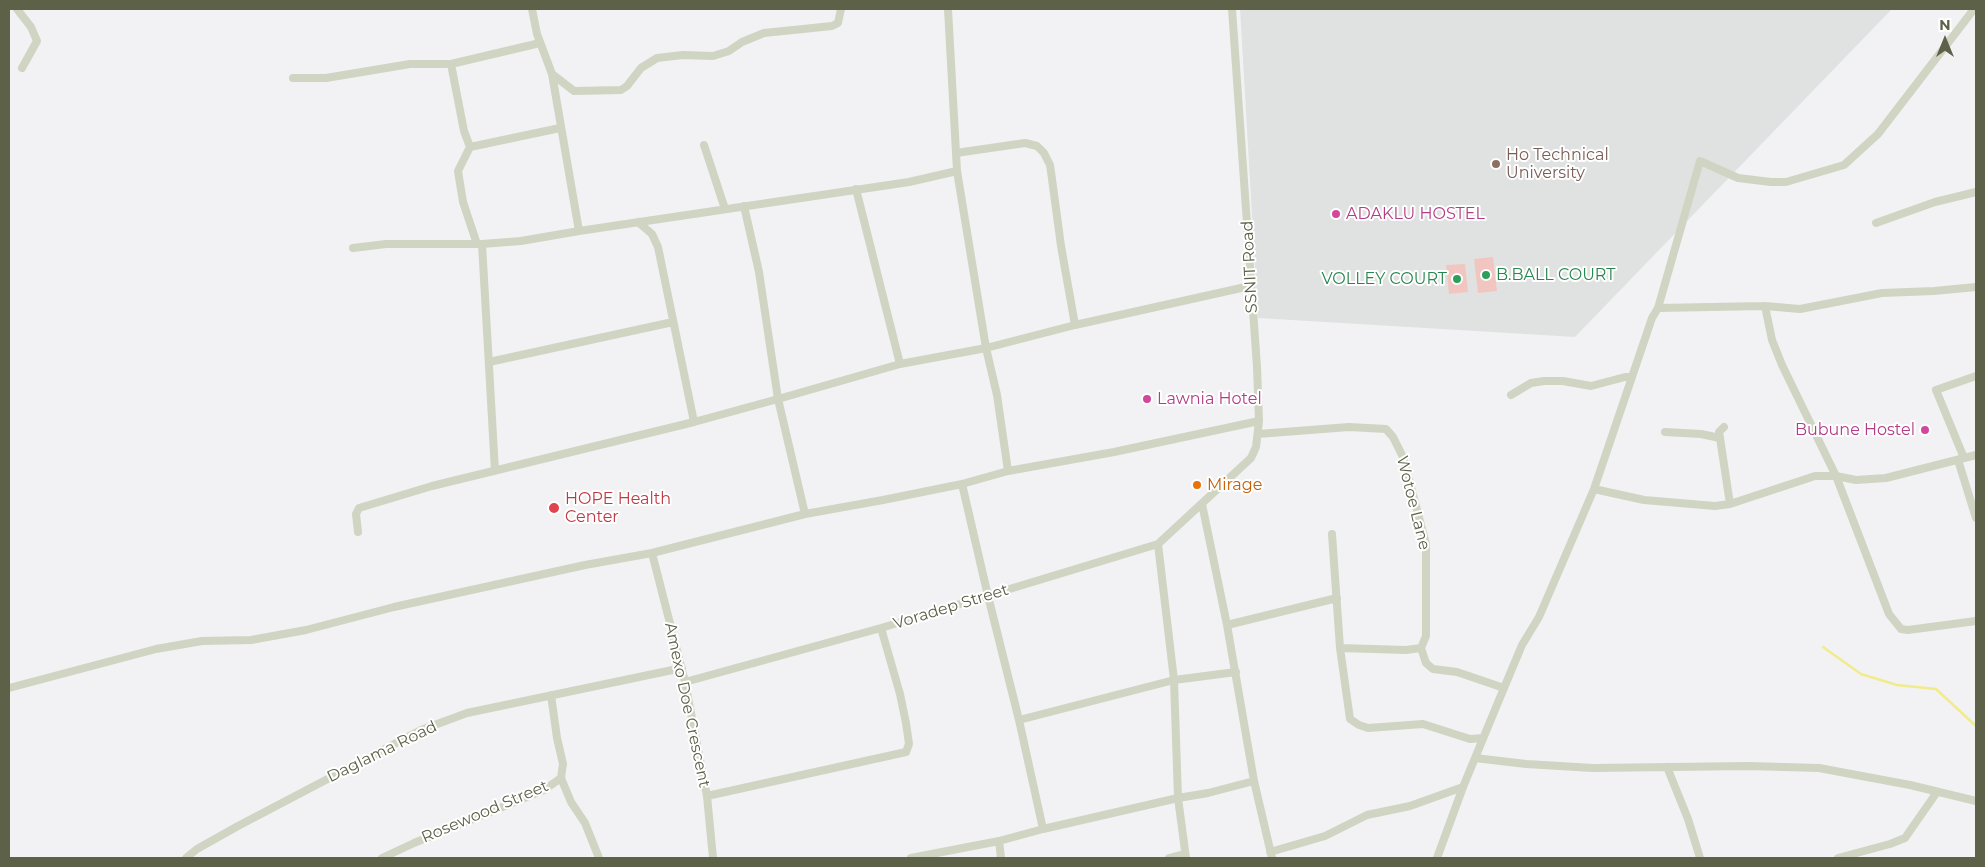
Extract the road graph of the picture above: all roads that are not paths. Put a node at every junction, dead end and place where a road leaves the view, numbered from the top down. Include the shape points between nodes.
1 (17, 9) edge
2 (532, 9) edge
3 (841, 9) edge
4 (948, 9) edge
5 (1232, 9) edge
6 (1974, 9) edge
7 (540, 43) junction
8 (451, 64) junction
9 (22, 68) dead end
10 (552, 74) junction
11 (293, 78) dead end
12 (560, 128) junction
13 (704, 145) dead end
14 (470, 147) junction
15 (956, 153) junction
16 (957, 171) junction
17 (856, 189) junction
18 (1976, 192) edge
19 (744, 206) junction
20 (725, 209) junction
21 (638, 222) junction
22 (1876, 223) dead end
23 (579, 230) junction
24 (480, 244) junction
25 (353, 248) dead end
26 (1250, 286) junction
27 (1976, 286) edge
28 (1764, 306) junction
29 (1658, 308) junction
30 (673, 322) junction
31 (1075, 325) junction
32 (986, 348) junction
33 (489, 362) junction
34 (900, 364) junction
35 (1976, 376) edge
36 (1632, 377) junction
37 (1511, 394) dead end
38 (778, 399) junction
39 (1259, 421) junction
40 (694, 422) junction
41 (1724, 427) dead end
42 (1665, 432) dead end
43 (1258, 434) junction
44 (1720, 438) junction
45 (1976, 455) edge
46 (1961, 459) junction
47 (495, 471) junction
48 (1008, 472) junction
49 (1836, 476) junction
50 (962, 484) junction
51 (1594, 489) junction
52 (1202, 504) junction
53 (1730, 504) junction
54 (805, 514) junction
55 (1976, 518) edge
56 (358, 532) dead end
57 (1332, 534) dead end
58 (1158, 544) junction
59 (652, 553) junction
60 (988, 596) junction
61 (1337, 598) junction
62 (1976, 621) edge
63 (1227, 625) junction
64 (881, 628) junction
65 (1340, 648) junction
66 (1421, 648) junction
67 (682, 668) junction
68 (1236, 672) junction
69 (1174, 680) junction
70 (685, 682) junction
71 (9, 688) edge
72 (1504, 688) junction
73 (551, 695) junction
74 (1019, 720) junction
75 (1483, 738) junction
76 (1475, 758) junction
77 (1667, 767) junction
78 (561, 778) junction
79 (1254, 781) junction
80 (1463, 787) junction
81 (1937, 792) junction
82 (707, 796) junction
83 (1178, 798) junction
84 (1976, 801) edge
85 (1043, 829) junction
86 (999, 841) junction
87 (1271, 855) edge
88 (1185, 856) edge
89 (186, 858) edge
90 (382, 858) edge
91 (599, 858) edge
92 (713, 858) edge
93 (911, 858) edge
94 (1001, 858) edge
95 (1170, 858) edge
96 (1437, 858) edge
97 (1700, 858) edge
98 (1838, 858) edge

1 - 9 street via 37,41
2 - 7 street
3 - 10 street via 838,24 832,26 764,33 713,56 657,58 641,68 621,90 574,91
4 - 15 street
5 - 26 street, SSNIT Road
6 - 29 street via 1878,134 1844,166 1786,182 1771,182 1738,178 1700,161
7 - 8 street
7 - 10 street
8 - 11 street via 410,64 326,78
8 - 14 street
10 - 12 street
12 - 14 street
12 - 23 street
13 - 20 street
14 - 24 street via 458,171 463,202
15 - 16 street
15 - 31 street via 1025,143 1037,146 1044,153 1051,172
16 - 17 street
16 - 32 street
17 - 19 street
17 - 34 street
18 - 22 street via 1935,202
19 - 20 street
19 - 38 street via 759,272
20 - 21 street
21 - 23 street
21 - 30 street via 652,234 658,247
23 - 24 street via 521,241
24 - 25 street via 386,244
24 - 33 street
26 - 31 street
26 - 39 street, SSNIT Road
27 - 28 street via 1882,293 1800,309
28 - 29 street
28 - 49 street via 1782,365
29 - 36 street
30 - 33 street
30 - 40 street
31 - 32 street
32 - 34 street
32 - 48 street via 998,395
33 - 47 street
34 - 38 street
35 - 46 street via 1936,390
36 - 37 street via 1591,386 1544,381 1532,383
36 - 51 street
38 - 40 street
38 - 54 street
39 - 43 street, SSNIT Road
39 - 48 street
40 - 47 street
41 - 44 street via 1719,432
42 - 44 street
43 - 52 street, SSNIT Road via 1250,458
43 - 66 street, Wotoe Lane via 1349,426 1386,429 1393,437 1404,456 1426,544 1426,636
44 - 53 street
45 - 46 street
46 - 49 street via 1886,478 1856,480
46 - 55 street
47 - 56 street via 359,508 356,514
48 - 50 street
49 - 53 street via 1815,476
49 - 62 street via 1879,592 1889,614 1901,629
50 - 54 street
50 - 60 street
51 - 53 street via 1644,500
51 - 72 street via 1539,617 1522,645
52 - 58 street, Voradep Street
52 - 63 street
54 - 59 street
57 - 61 street
58 - 60 street, Voradep Street
58 - 69 street
59 - 67 street, Amexo Doe Crescent
59 - 71 street via 394,607 306,630 251,640 202,641 156,649
60 - 64 street, Voradep Street
60 - 74 street
61 - 63 street
61 - 65 street
63 - 68 street
64 - 70 street, Voradep Street
64 - 82 street via 906,723 909,744 906,752
65 - 66 street
65 - 75 street via 1350,719 1358,725 1373,728 1423,724 1470,739
66 - 72 street via 1426,663 1433,669 1458,672
67 - 70 street, Amexo Doe Crescent
67 - 73 street, Daglama Road
68 - 69 street
68 - 79 street
69 - 74 street
69 - 83 street
70 - 82 street, Amexo Doe Crescent
72 - 75 street
73 - 78 street via 563,764
73 - 89 street, Daglama Road via 467,713 421,730 238,826
74 - 85 street
75 - 76 street
76 - 77 street via 1593,768
76 - 80 street
77 - 81 street via 1819,768
77 - 97 street
78 - 90 street, Rosewood Street via 544,790
78 - 91 street
79 - 83 street
79 - 87 street
80 - 87 street via 1410,806 1367,815 1325,836
80 - 96 street
81 - 84 street
81 - 98 street via 1905,838
82 - 92 street, Amexo Doe Crescent
83 - 85 street
83 - 88 street
85 - 86 street
86 - 93 street
86 - 94 street
88 - 95 street

